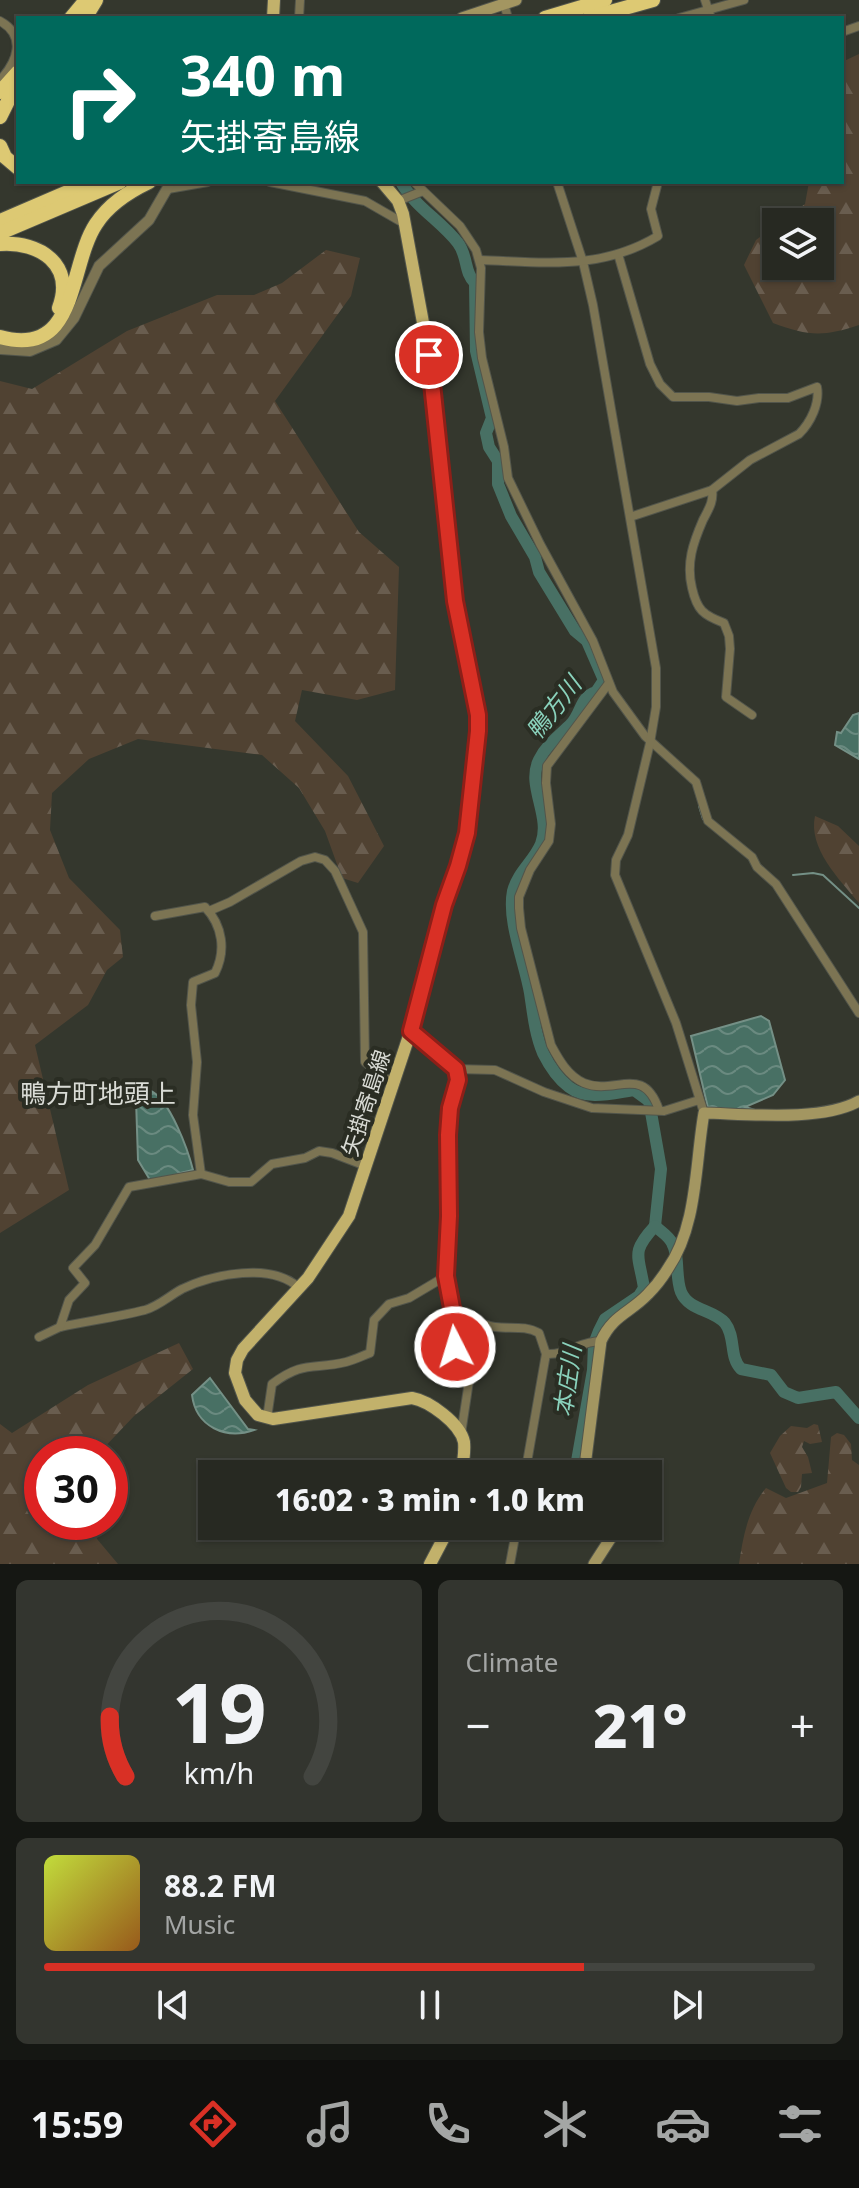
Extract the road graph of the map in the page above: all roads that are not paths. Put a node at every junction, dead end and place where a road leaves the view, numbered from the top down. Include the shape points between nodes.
1 (86, 0) edge
2 (516, 0) edge
3 (605, 0) edge
4 (653, 0) edge
5 (705, 0) edge
6 (744, 0) edge
7 (503, 2) edge
8 (710, 14) edge
9 (73, 16) edge
10 (467, 16) edge
11 (552, 16) edge
12 (596, 16) edge
13 (0, 21) edge
14 (16, 38) edge
15 (16, 57) edge
16 (0, 80) edge
17 (13, 84) edge
18 (0, 104) edge
19 (0, 117) edge
20 (0, 146) edge
21 (16, 166) edge
22 (86, 184) edge
23 (115, 184) edge
24 (145, 184) edge
25 (280, 184) edge
26 (384, 184) edge
27 (416, 184) edge
28 (558, 184) edge
29 (657, 184) edge
30 (169, 186) edge
31 (422, 192) junction
32 (403, 199) junction
33 (0, 221) edge
34 (406, 224) junction
35 (0, 233) edge
36 (0, 244) edge
37 (618, 254) junction
38 (480, 260) junction
39 (583, 262) junction
40 (0, 328) edge
41 (0, 337) edge
42 (0, 349) edge
43 (712, 490) junction
44 (630, 517) junction
45 (607, 685) junction
46 (752, 715) dead end
47 (649, 744) junction
48 (209, 911) junction
49 (155, 916) dead end
50 (859, 1013) edge
51 (411, 1031) junction
52 (456, 1069) junction
53 (393, 1084) junction
54 (699, 1100) junction
55 (859, 1101) edge
56 (657, 1110) junction
57 (704, 1113) junction
58 (366, 1166) junction
59 (201, 1174) junction
60 (446, 1276) junction
61 (299, 1288) junction
62 (456, 1318) junction
63 (60, 1327) junction
64 (39, 1337) dead end
65 (596, 1341) junction
66 (546, 1354) junction
67 (267, 1418) junction
68 (461, 1434) junction
69 (463, 1460) edge
70 (527, 1460) edge
71 (586, 1460) edge
72 (443, 1540) edge
73 (514, 1540) edge
74 (609, 1540) edge
75 (430, 1564) edge
76 (510, 1564) edge
77 (594, 1564) edge

1 - 9 highway
2 - 7 main road
3 - 11 highway
4 - 12 highway
5 - 8 street
6 - 8 street
7 - 10 main road
13 - 14 street
15 - 16 street
17 - 18 highway
17 - 19 highway
20 - 21 highway
22 - 33 highway
23 - 35 highway
24 - 41 highway via 119,199 95,226 81,255 72,298 59,321 38,336
25 - 34 street via 365,201
26 - 32 main road, 矢掛寄島線
27 - 31 street
28 - 39 street
29 - 37 street via 651,209 658,236
30 - 42 street via 149,220 99,266 74,318 56,340 30,351
31 - 32 street
31 - 38 street via 460,226
32 - 34 main road, 矢掛寄島線
34 - 51 main road, 矢掛寄島線 via 433,377 457,615 478,715 467,833
36 - 40 highway via 20,243 49,256 58,268 63,295 54,317 44,325 21,332
37 - 39 street
37 - 43 street via 650,364 673,397 788,398 817,387 819,402 804,429 750,460
38 - 39 street
38 - 45 street via 482,358 508,478 593,641
39 - 44 street
43 - 44 street
43 - 46 street via 688,561 689,576 695,602 706,616 724,623 729,636 726,697
44 - 47 street via 656,668
45 - 47 street
45 - 56 street via 547,766 549,841 519,897 521,928 551,1045 560,1061 586,1084 642,1086 654,1096
47 - 50 street via 696,782 708,821 776,884
47 - 54 street via 615,875 676,1023
48 - 49 street via 205,907
48 - 53 street via 301,861 325,860 363,932 365,1062
48 - 59 street via 221,934 222,960 215,973 193,982 191,1005 197,1062 193,1115
51 - 52 street
51 - 53 main road, 矢掛寄島線
52 - 56 street via 495,1070 592,1108
52 - 60 street via 448,1135
53 - 58 main road, 矢掛寄島線
54 - 56 street
54 - 57 street
55 - 57 main road via 821,1113
57 - 65 main road via 693,1189 675,1255 648,1295 608,1325
58 - 59 street via 319,1151 272,1164 251,1182
58 - 61 main road, 矢掛寄島線 via 349,1216
59 - 63 street via 129,1187 95,1245 73,1268 85,1283 69,1300
60 - 62 street
60 - 67 street via 380,1313 371,1331 370,1353 347,1362 310,1365 272,1384
61 - 63 street via 288,1277 236,1274 199,1282 146,1310
61 - 67 main road, 矢掛寄島線 via 237,1360 235,1373 245,1400
62 - 66 street via 538,1331
62 - 68 street via 457,1354 469,1381
63 - 64 street
65 - 66 street via 560,1355
65 - 71 main road
66 - 70 street
67 - 68 main road via 412,1398 428,1402
68 - 69 main road
72 - 75 main road
73 - 76 street
74 - 77 main road

